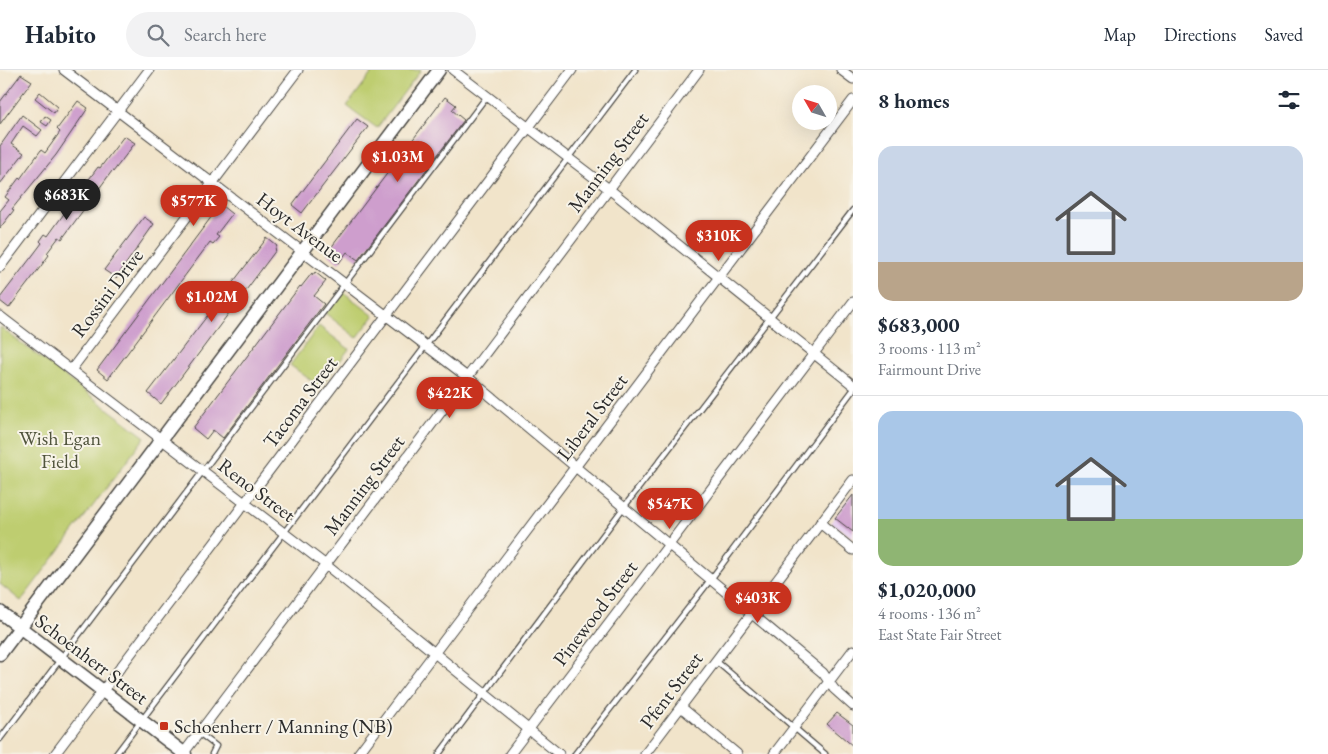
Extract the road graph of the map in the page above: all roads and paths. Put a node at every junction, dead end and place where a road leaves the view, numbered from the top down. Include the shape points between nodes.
1 (64, 70) edge
2 (149, 70) edge
3 (298, 70) edge
4 (439, 70) edge
5 (453, 70) edge
6 (572, 70) edge
7 (634, 70) edge
8 (699, 70) edge
9 (841, 70) edge
10 (853, 79) edge
11 (487, 96) junction
12 (853, 100) edge
13 (118, 111) junction
14 (529, 126) junction
15 (568, 157) junction
16 (213, 183) junction
17 (609, 189) junction
18 (853, 210) edge
19 (302, 250) junction
20 (0, 267) edge
21 (720, 277) junction
22 (346, 284) junction
23 (853, 302) edge
24 (0, 316) edge
25 (387, 316) junction
26 (771, 318) junction
27 (425, 345) junction
28 (814, 353) junction
29 (71, 370) junction
30 (467, 377) junction
31 (853, 385) edge
32 (853, 390) edge
33 (161, 439) junction
34 (576, 467) junction
35 (203, 471) junction
36 (853, 480) edge
37 (245, 503) junction
38 (624, 507) junction
39 (820, 523) junction
40 (283, 533) junction
41 (669, 545) junction
42 (853, 550) edge
43 (326, 565) junction
44 (711, 579) junction
45 (0, 612) edge
46 (752, 613) junction
47 (19, 627) junction
48 (853, 650) edge
49 (434, 653) junction
50 (0, 654) edge
51 (61, 659) junction
52 (716, 660) junction
53 (828, 682) junction
54 (103, 692) junction
55 (485, 694) junction
56 (853, 706) edge
57 (681, 707) junction
58 (142, 721) junction
59 (794, 727) junction
60 (528, 729) junction
61 (199, 733) junction
62 (0, 739) edge
63 (55, 754) edge
64 (116, 754) edge
65 (184, 754) edge
66 (212, 754) edge
67 (358, 754) edge
68 (439, 754) edge
69 (510, 754) edge
70 (559, 754) edge
71 (575, 754) edge
72 (645, 754) edge
73 (737, 754) edge
74 (774, 754) edge
75 (825, 754) edge

1 - 13 street, Hoyt Avenue
2 - 13 street
3 - 16 street, Rossini Drive
4 - 19 street
5 - 11 street
6 - 14 street, Tacoma Street
7 - 15 lane
8 - 17 street, Manning Street
9 - 10 street
11 - 14 street
11 - 22 lane
12 - 21 street, Liberal Street
13 - 16 street, Hoyt Avenue
13 - 20 street
14 - 15 street
14 - 25 street, Tacoma Street
15 - 17 street
15 - 27 lane
16 - 19 street, Hoyt Avenue
16 - 29 street, Rossini Drive
17 - 21 street
17 - 30 street, Manning Street
18 - 26 lane
19 - 22 street, Hoyt Avenue
19 - 33 street
21 - 26 street
21 - 34 street, Liberal Street
22 - 25 street, Hoyt Avenue
22 - 35 lane
23 - 28 street, Pinewood Street
24 - 29 street, Reno Street
25 - 27 street, Hoyt Avenue
25 - 37 street, Tacoma Street
26 - 28 street
26 - 38 lane
27 - 30 street, Hoyt Avenue
27 - 40 lane
28 - 31 street
28 - 41 street, Pinewood Street
29 - 33 street, Reno Street
30 - 34 street, Hoyt Avenue
30 - 43 street, Manning Street
32 - 44 lane
33 - 35 street, Reno Street
33 - 47 street
34 - 38 street, Hoyt Avenue
34 - 49 street, Liberal Street
35 - 37 street, Reno Street
35 - 51 lane
36 - 39 street, Pfent Street
37 - 40 street, Reno Street
37 - 54 street, Tacoma Street
38 - 41 street, Hoyt Avenue
38 - 55 lane
39 - 42 street
39 - 46 street, Pfent Street
40 - 43 street, Reno Street
40 - 58 lane
41 - 44 street, Hoyt Avenue
41 - 60 street, Pinewood Street
43 - 49 street, Reno Street
43 - 61 street, Manning Street
44 - 46 street, Hoyt Avenue
44 - 71 lane
45 - 47 street, Schoenherr Street
46 - 52 street, Pfent Street
46 - 53 street, Hoyt Avenue via 823,673
47 - 50 street
47 - 51 street, Schoenherr Street
48 - 53 street
49 - 55 street, Reno Street
49 - 67 street, Liberal Street
51 - 54 street, Schoenherr Street
51 - 62 lane
52 - 57 street, Pfent Street
52 - 59 lane
53 - 56 street, Hoyt Avenue
53 - 59 street
54 - 58 street, Schoenherr Street
54 - 63 street, Tacoma Street
55 - 60 street, Reno Street
55 - 68 lane
57 - 72 street, Pfent Street
57 - 73 street
58 - 64 lane
58 - 65 street, Schoenherr Street
59 - 74 street
59 - 75 lane
60 - 69 street, Pinewood Street
60 - 70 street, Reno Street
61 - 65 street, Manning Street
61 - 66 lane via 216,746

